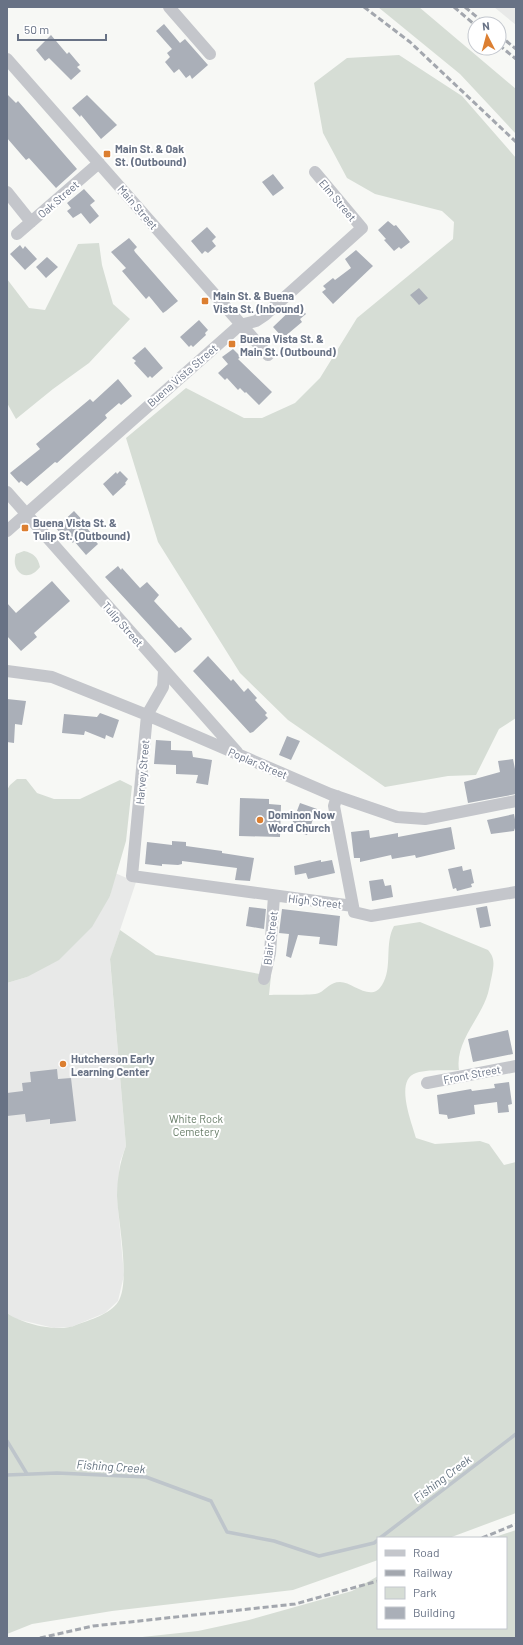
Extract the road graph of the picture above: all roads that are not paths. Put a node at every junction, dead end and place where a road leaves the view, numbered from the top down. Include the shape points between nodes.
1 (169, 7) edge
2 (210, 54) dead end
3 (7, 60) edge
4 (99, 163) junction
5 (315, 172) dead end
6 (7, 192) edge
7 (31, 222) junction
8 (362, 228) joint
9 (17, 234) dead end
10 (240, 325) junction
11 (268, 355) dead end
12 (7, 492) edge
13 (26, 514) junction
14 (7, 531) edge
15 (7, 671) edge
16 (164, 671) junction
17 (147, 715) junction
18 (240, 756) junction
19 (337, 796) junction
20 (516, 801) edge
21 (132, 876) joint
22 (516, 892) edge
23 (274, 896) junction
24 (353, 906) junction
25 (264, 979) dead end
26 (516, 1066) edge
27 (427, 1083) dead end

1 - 2 street
3 - 4 street, Main Street
4 - 7 street, Oak Street
4 - 10 street, Main Street
5 - 8 street, Elm Street
6 - 7 street
7 - 9 street, Oak Street
8 - 10 street, Buena Vista Street via 265,315
10 - 11 street, Main Street
10 - 13 street, Buena Vista Street
12 - 13 street, Tulip Street
13 - 14 street, Buena Vista Street
13 - 16 street, Tulip Street
15 - 17 street, Poplar Street via 52,677
16 - 17 street, Harvey Street via 163,687
16 - 18 street, Tulip Street
17 - 18 street, Poplar Street
17 - 21 street, Harvey Street
18 - 19 street, Poplar Street
19 - 20 street, Poplar Street via 397,817 414,819
19 - 24 street via 334,806
21 - 23 street, High Street
22 - 24 street, High Street via 370,916 354,912
23 - 24 street, High Street
23 - 25 street, Blair Street via 270,953
26 - 27 street, Front Street

